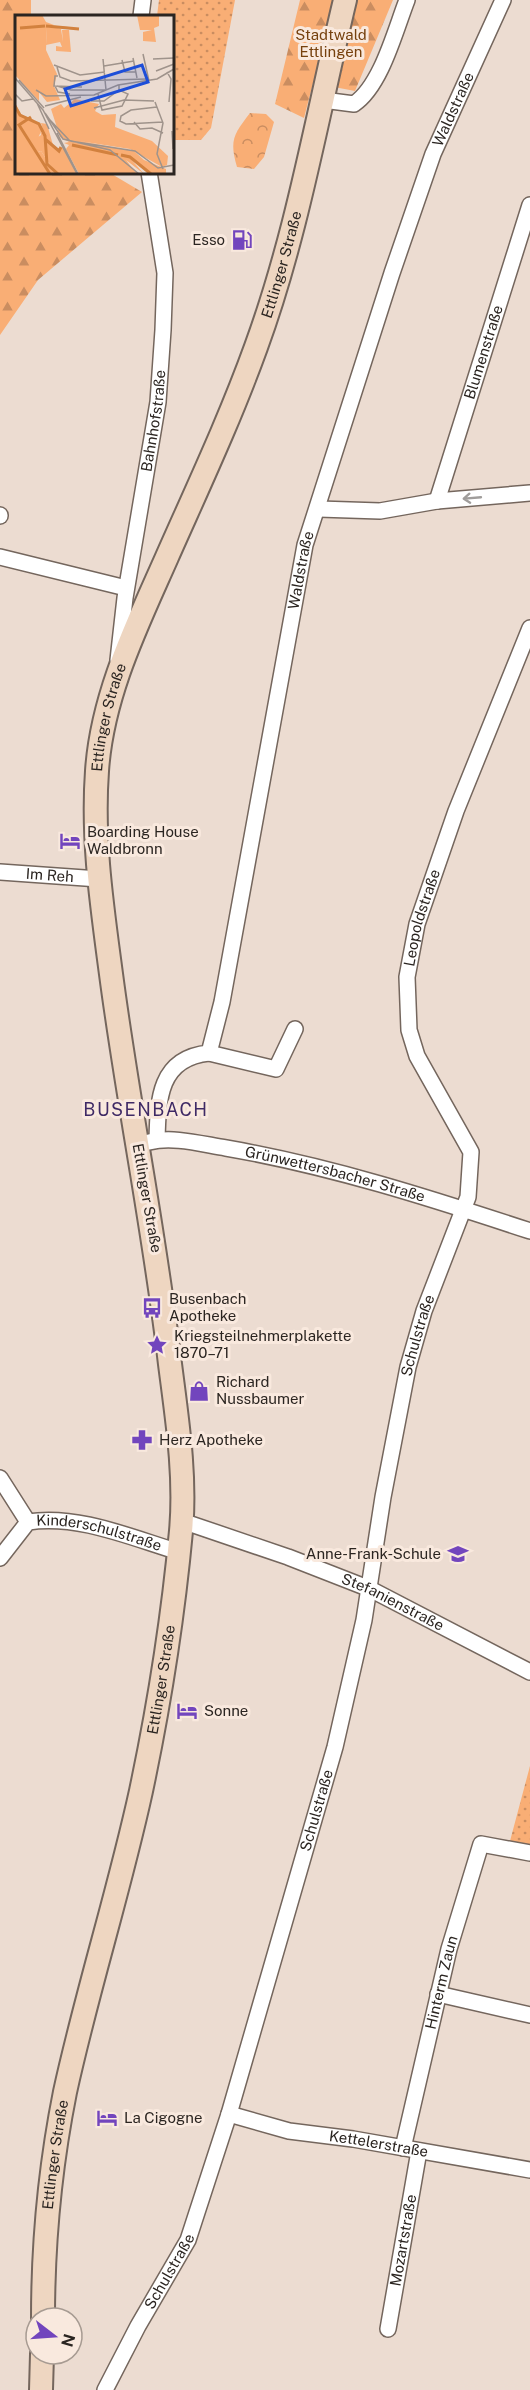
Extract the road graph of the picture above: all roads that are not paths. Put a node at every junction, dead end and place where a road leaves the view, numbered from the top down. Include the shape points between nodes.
1 (143, 0) edge
2 (345, 0) edge
3 (407, 0) edge
4 (503, 0) edge
5 (141, 15) edge
6 (323, 99) junction
7 (149, 174) edge
8 (530, 205) edge
9 (530, 493) edge
10 (437, 501) junction
11 (319, 510) junction
12 (0, 556) edge
13 (126, 588) junction
14 (530, 628) edge
15 (119, 669) junction
16 (0, 872) edge
17 (99, 879) junction
18 (294, 1029) dead end
19 (209, 1053) junction
20 (147, 1142) junction
21 (463, 1209) junction
22 (530, 1232) edge
23 (0, 1478) edge
24 (182, 1521) junction
25 (28, 1522) junction
26 (179, 1552) junction
27 (0, 1558) edge
28 (370, 1588) junction
29 (530, 1672) edge
30 (530, 1853) edge
31 (438, 1994) junction
32 (530, 2015) edge
33 (229, 2114) junction
34 (403, 2148) junction
35 (419, 2151) junction
36 (530, 2170) edge
37 (43, 2306) edge
38 (387, 2329) dead end
39 (42, 2366) edge
40 (41, 2390) edge
41 (105, 2390) edge

1 - 5 street
2 - 6 main road, Ettlinger Straße
3 - 6 street via 364,98 354,104
4 - 11 street, Waldstraße via 433,154
6 - 15 main road, Ettlinger Straße via 290,237 258,343
7 - 13 street, Bahnhofstraße via 165,273 163,330 158,402
8 - 10 street, Blumenstraße
9 -> 10 street
10 - 11 street via 380,512
11 - 19 street, Waldstraße via 305,545 222,1002
12 - 13 street
13 - 15 street, Bahnhofstraße via 117,650
14 - 21 street, Leopoldstraße via 456,812 417,924 407,977 409,1030 417,1056 471,1152 471,1178
15 - 17 main road, Ettlinger Straße via 105,715 97,764
16 - 17 street, Im Reh
17 - 20 main road, Ettlinger Straße via 125,1076
18 - 19 street via 276,1069
19 - 20 street via 192,1054 170,1073 160,1092
20 - 21 street, Grünwettersbacher Straße via 180,1141 288,1159
20 - 24 main road, Ettlinger Straße via 182,1462
21 - 22 street, Grünwettersbacher Straße
21 - 28 street, Schulstraße via 424,1311 408,1366
23 - 25 street
24 - 26 main road, Ettlinger Straße
24 - 28 street, Stefanienstraße
25 - 26 street, Kinderschulstraße via 67,1521
25 - 27 street, Kinderschulstraße
26 - 37 main road, Ettlinger Straße via 141,1791 92,1975 58,2130 45,2227
28 - 29 street, Stefanienstraße
28 - 33 street, Schulstraße via 335,1746
30 - 31 street, Hinterm Zaun via 481,1844
31 - 32 street
31 - 34 street, Hinterm Zaun
33 - 34 street, Kettelerstraße via 289,2131
33 - 41 street, Schulstraße via 188,2240
34 - 35 street, Kettelerstraße
35 - 36 street, Kettelerstraße
35 - 38 street, Mozartstraße
39 - 40 main road

